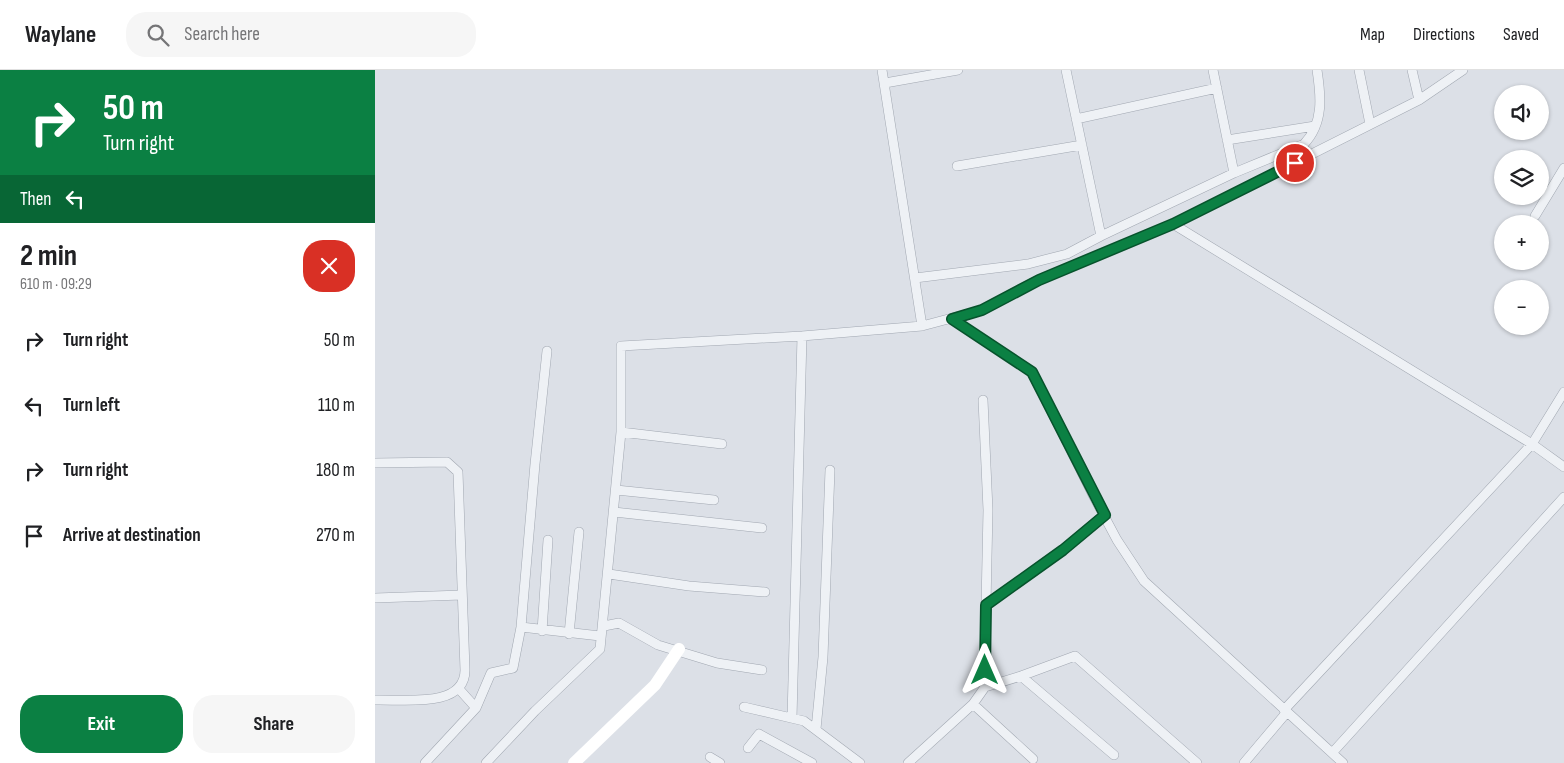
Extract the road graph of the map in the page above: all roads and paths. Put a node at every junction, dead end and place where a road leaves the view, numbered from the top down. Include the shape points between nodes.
1 (882, 70) edge
2 (958, 70) edge
3 (1066, 70) edge
4 (1213, 70) edge
5 (1317, 70) edge
6 (1359, 70) edge
7 (1412, 70) edge
8 (1463, 70) edge
9 (885, 83) junction
10 (1217, 88) junction
11 (1419, 100) junction
12 (1076, 118) junction
13 (1370, 124) junction
14 (1315, 126) junction
15 (1227, 140) junction
16 (1082, 145) junction
17 (957, 166) dead end
18 (1564, 168) edge
19 (1234, 173) junction
20 (1536, 215) edge
21 (1173, 224) junction
22 (1101, 236) junction
23 (915, 278) junction
24 (952, 319) junction
25 (922, 326) junction
26 (802, 336) junction
27 (547, 350) dead end
28 (1564, 392) edge
29 (983, 400) dead end
30 (621, 432) junction
31 (723, 444) dead end
32 (1532, 444) junction
33 (375, 463) edge
34 (1564, 467) edge
35 (830, 470) dead end
36 (616, 490) junction
37 (1564, 497) edge
38 (713, 500) dead end
39 (614, 512) junction
40 (1105, 515) junction
41 (762, 528) dead end
42 (579, 532) dead end
43 (549, 540) dead end
44 (609, 574) junction
45 (765, 592) dead end
46 (462, 595) junction
47 (375, 598) edge
48 (986, 605) junction
49 (604, 626) junction
50 (521, 628) junction
51 (542, 631) junction
52 (569, 634) junction
53 (600, 636) junction
54 (679, 649) junction
55 (762, 670) dead end
56 (1021, 676) junction
57 (985, 687) junction
58 (459, 689) junction
59 (375, 700) edge
60 (973, 704) junction
61 (744, 707) dead end
62 (476, 708) junction
63 (1286, 711) junction
64 (792, 718) junction
65 (816, 729) junction
66 (748, 748) dead end
67 (1333, 752) junction
68 (1114, 756) dead end
69 (710, 757) dead end
70 (1033, 759) dead end
71 (425, 763) edge
72 (486, 763) edge
73 (574, 763) edge
74 (720, 763) edge
75 (812, 763) edge
76 (860, 763) edge
77 (907, 763) edge
78 (1197, 763) edge
79 (1244, 763) edge
80 (1343, 763) edge

1 - 9 street
2 - 9 street
3 - 12 street
4 - 10 street
5 - 14 street via 1321,97
6 - 13 street
7 - 11 street
8 - 11 street
9 - 23 street
10 - 12 street
10 - 15 street
11 - 13 street
12 - 16 street
13 - 21 street
14 - 15 street
14 - 19 street via 1304,144
15 - 19 street
16 - 17 street
16 - 22 street
18 - 20 street
19 - 22 street
21 - 24 street via 1039,280 982,310
21 - 32 street
22 - 23 street via 1067,254 1028,264
23 - 25 street
24 - 25 street
24 - 40 street via 1032,372
25 - 26 street
26 - 30 street via 621,346
26 - 64 street
27 - 50 street
28 - 32 street
29 - 48 street via 988,510
30 - 31 street
30 - 36 street
32 - 34 street
32 - 63 street
33 - 46 street via 442,461 455,467 459,477
35 - 65 street via 823,657
36 - 38 street
36 - 39 street
37 - 67 street
39 - 41 street
39 - 44 street
40 - 48 street via 1063,550
40 - 63 street via 1144,581
42 - 52 street
43 - 51 street
44 - 45 street via 689,586
44 - 49 street
46 - 47 street
46 - 58 street via 465,677
48 - 57 street
49 - 53 street
49 - 54 street via 619,623 658,644
50 - 51 street
50 - 62 street via 513,668 491,673
51 - 52 street
52 - 53 street
53 - 72 street via 600,649
54 - 55 street via 717,663
54 - 73 street via 655,685
56 - 57 street
56 - 68 street
56 - 78 street via 1075,656
57 - 60 street
58 - 59 street via 441,698
58 - 62 street
60 - 70 street
60 - 77 street
61 - 64 street
62 - 71 street
63 - 67 street
63 - 79 street
64 - 65 street
65 - 76 street
66 - 75 street via 759,734
67 - 80 street
69 - 74 street

